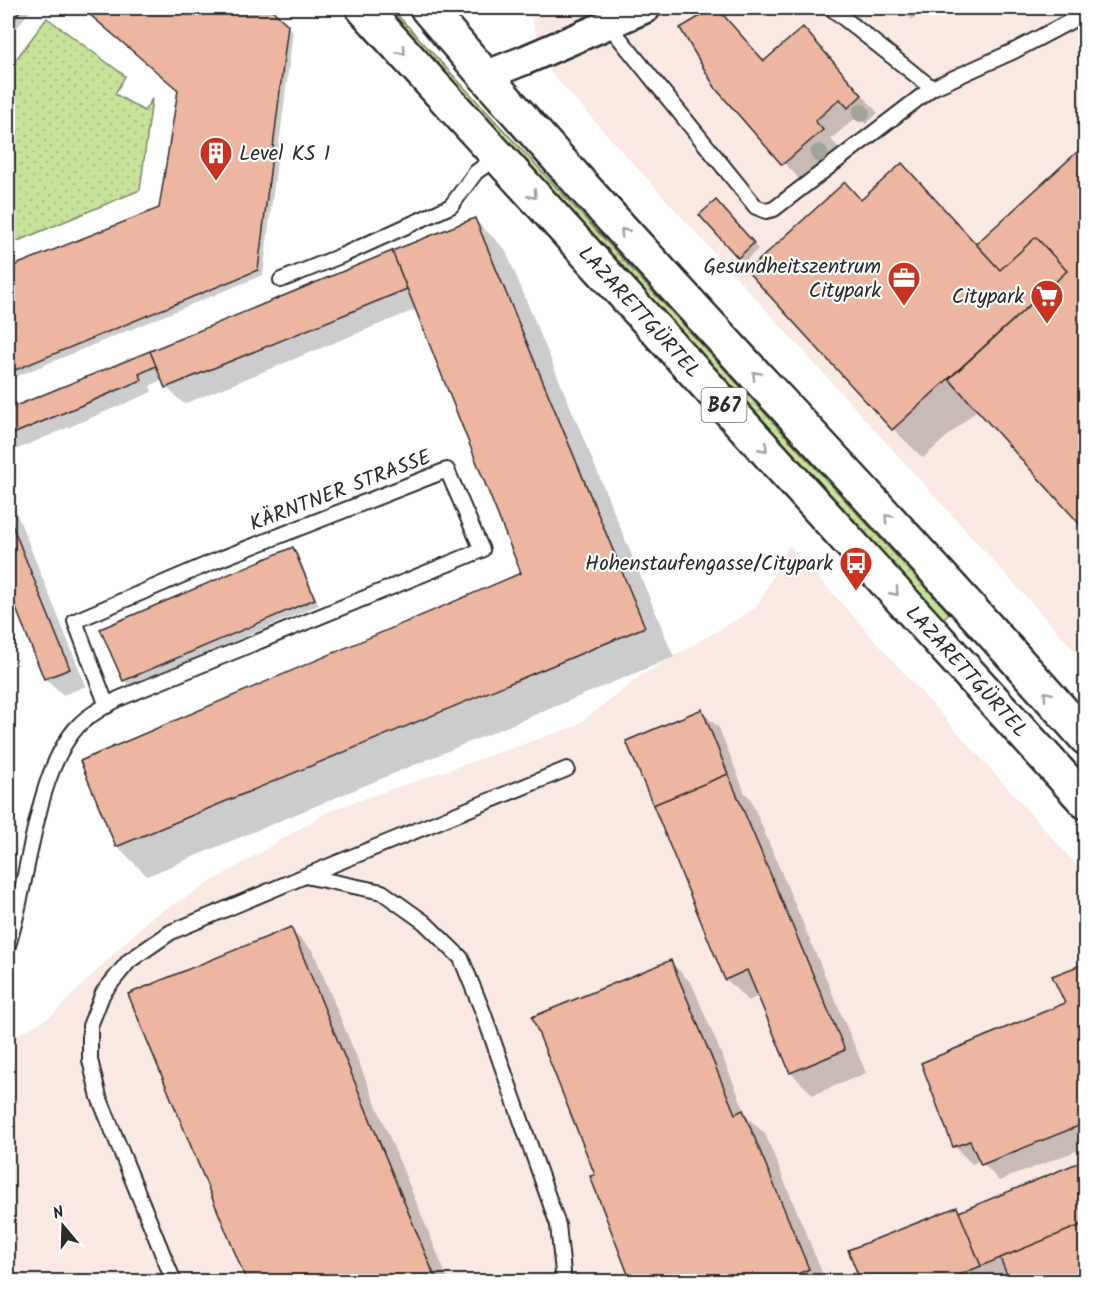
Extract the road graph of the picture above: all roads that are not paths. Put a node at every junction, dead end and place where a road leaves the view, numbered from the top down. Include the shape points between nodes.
1 (363, 8) edge
2 (428, 8) edge
3 (646, 8) edge
4 (831, 8) edge
5 (1086, 13) edge
6 (608, 24) junction
7 (484, 76) junction
8 (932, 88) junction
9 (498, 156) junction
10 (281, 280) dead end
11 (106, 706) junction
12 (1086, 738) edge
13 (567, 769) dead end
14 (1086, 802) edge
15 (305, 876) junction
16 (8, 945) edge
17 (174, 1281) edge
18 (564, 1281) edge

1 -> 9 main road, LAZARETTGÜRTEL / B67
2 - 7 main road, LAZARETTGÜRTEL / B67
3 - 6 street
4 - 8 lane
5 - 8 lane
6 - 7 street
6 - 8 lane via 756,207 766,211 774,209
12 -> 7 main road, LAZARETTGÜRTEL / B67
9 - 10 lane via 476,172 451,206
9 -> 14 main road, LAZARETTGÜRTEL / B67
11 - 11 lane, KÄRNTNER STRASSE via 75,621 447,470 482,550
11 - 16 lane, KÄRNTNER STRASSE via 76,728 57,758 44,795
13 - 15 lane
15 - 17 lane via 171,932 129,961 103,993 90,1026 90,1060 99,1097
15 - 18 lane via 382,892 424,922 461,958 558,1225

